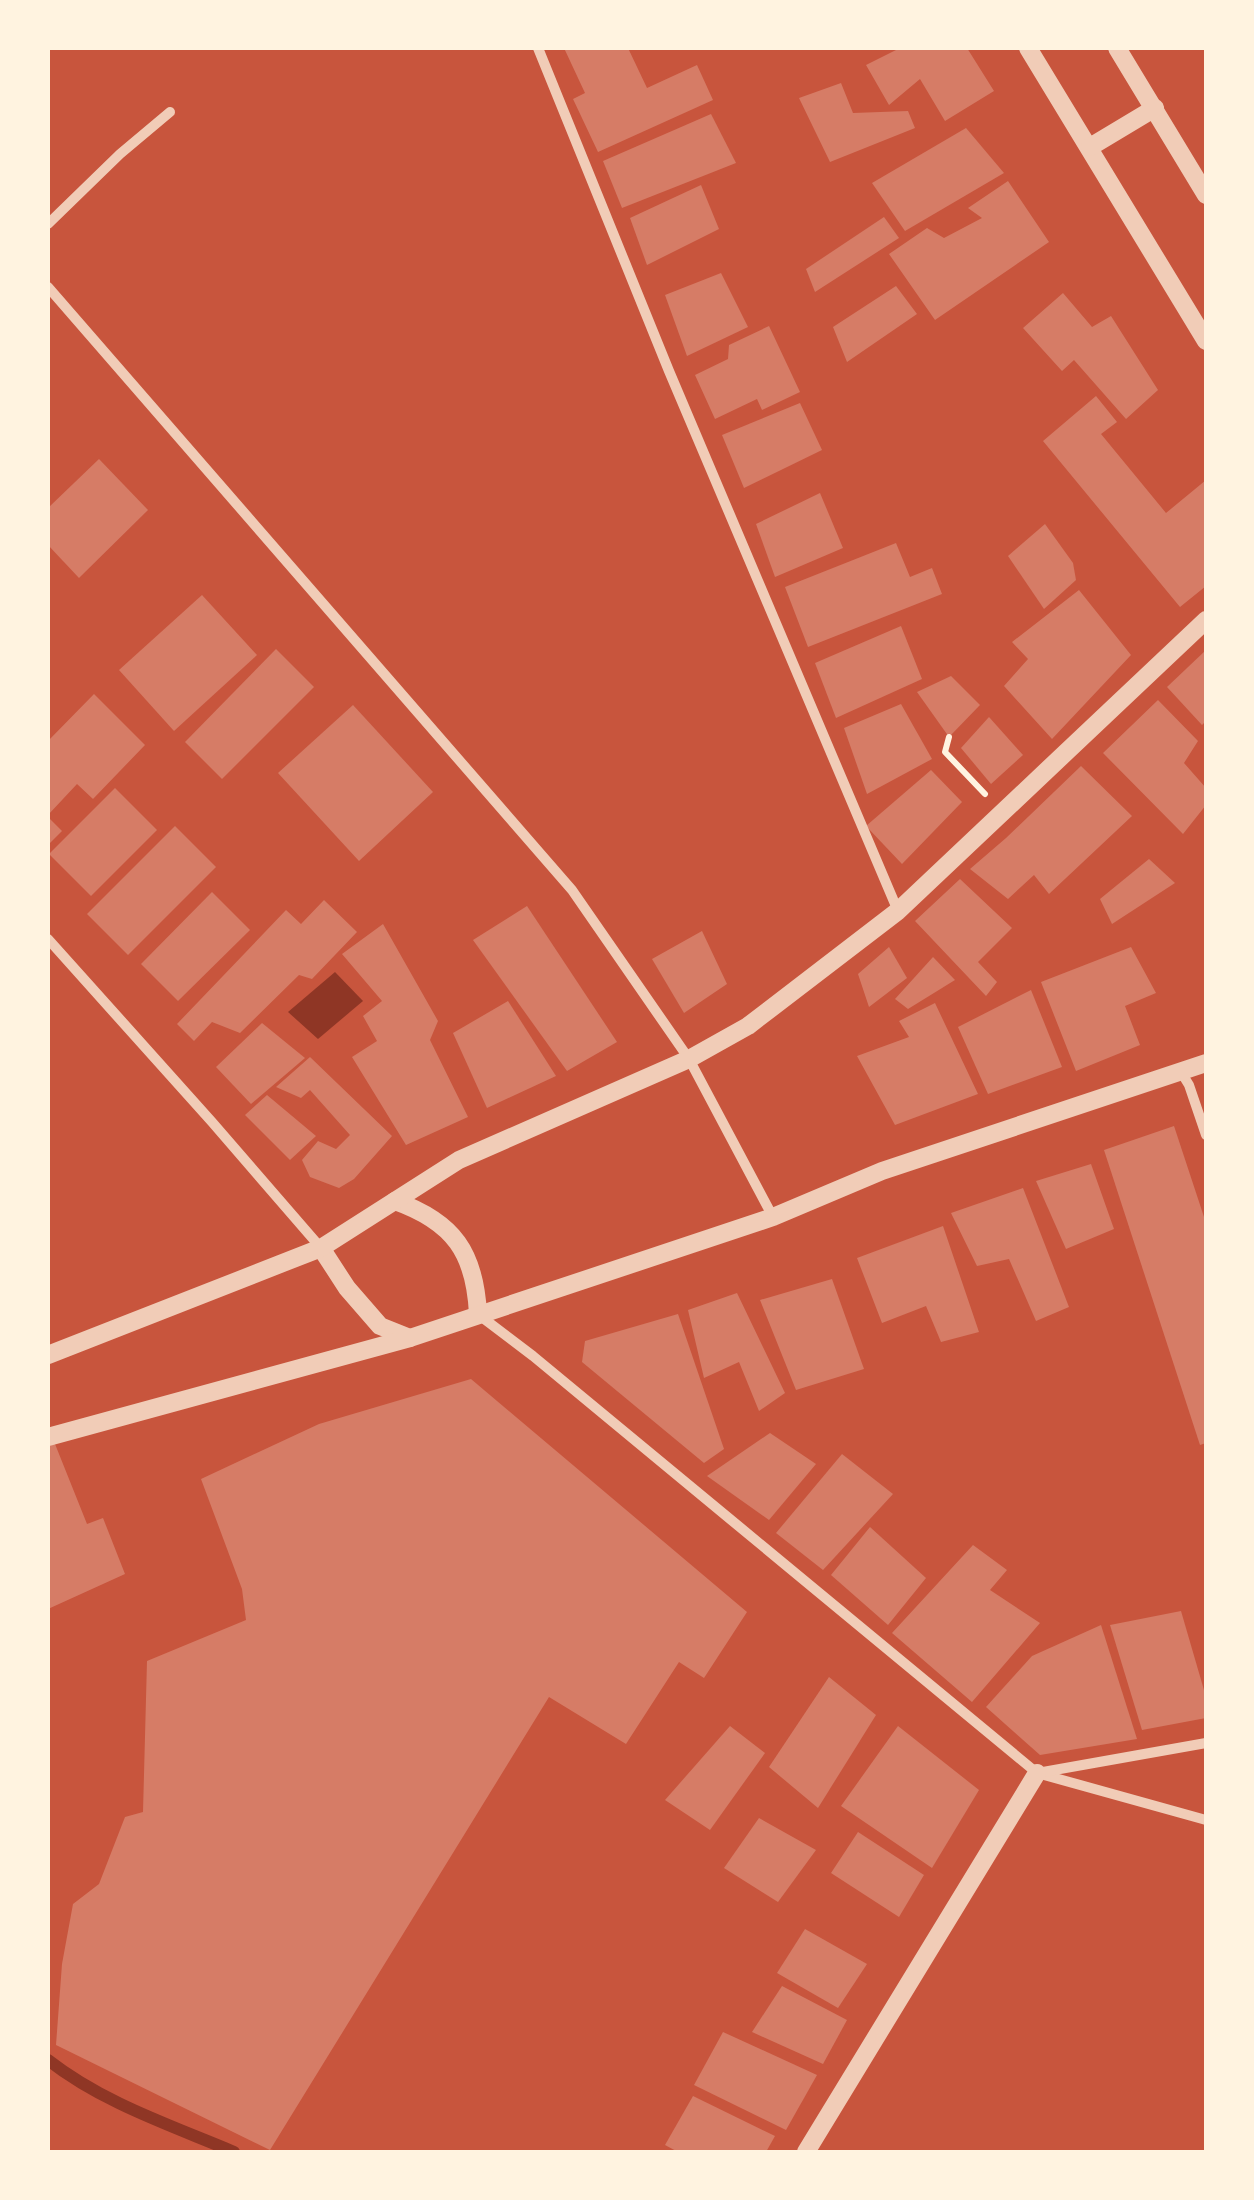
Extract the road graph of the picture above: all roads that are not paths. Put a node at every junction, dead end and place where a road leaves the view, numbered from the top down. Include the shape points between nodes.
1 (538, 48) edge
2 (1028, 48) edge
3 (1117, 48) edge
4 (1154, 108) junction
5 (170, 112) dead end
6 (1090, 146) junction
7 (1206, 195) edge
8 (48, 224) edge
9 (48, 287) edge
10 (1200, 317) edge
11 (1206, 342) edge
12 (1206, 620) edge
13 (898, 911) junction
14 (48, 940) edge
15 (689, 1060) junction
16 (1206, 1064) edge
17 (1182, 1072) junction
18 (1206, 1135) edge
19 (396, 1201) junction
20 (773, 1217) junction
21 (321, 1248) junction
22 (478, 1314) junction
23 (410, 1338) junction
24 (48, 1355) edge
25 (48, 1437) edge
26 (1206, 1743) edge
27 (1038, 1772) junction
28 (1206, 1820) edge
29 (806, 2152) edge

1 - 13 street
2 - 6 street
3 - 4 street
4 - 6 street
4 - 7 street
5 - 8 street
6 - 10 street
9 - 15 street via 572,890
10 - 11 street
12 - 13 street
13 - 15 street via 748,1026
14 - 21 street
15 - 19 street via 459,1160
15 - 20 street
16 - 17 street
17 - 18 street
17 - 20 street via 882,1172
19 - 21 street
19 - 22 street via 419,1210 462,1246 477,1287
20 - 22 street
21 - 23 street via 380,1326
21 - 24 street
22 - 23 street
22 - 27 street
23 - 25 street
26 - 27 street
27 - 28 street
27 - 29 street

